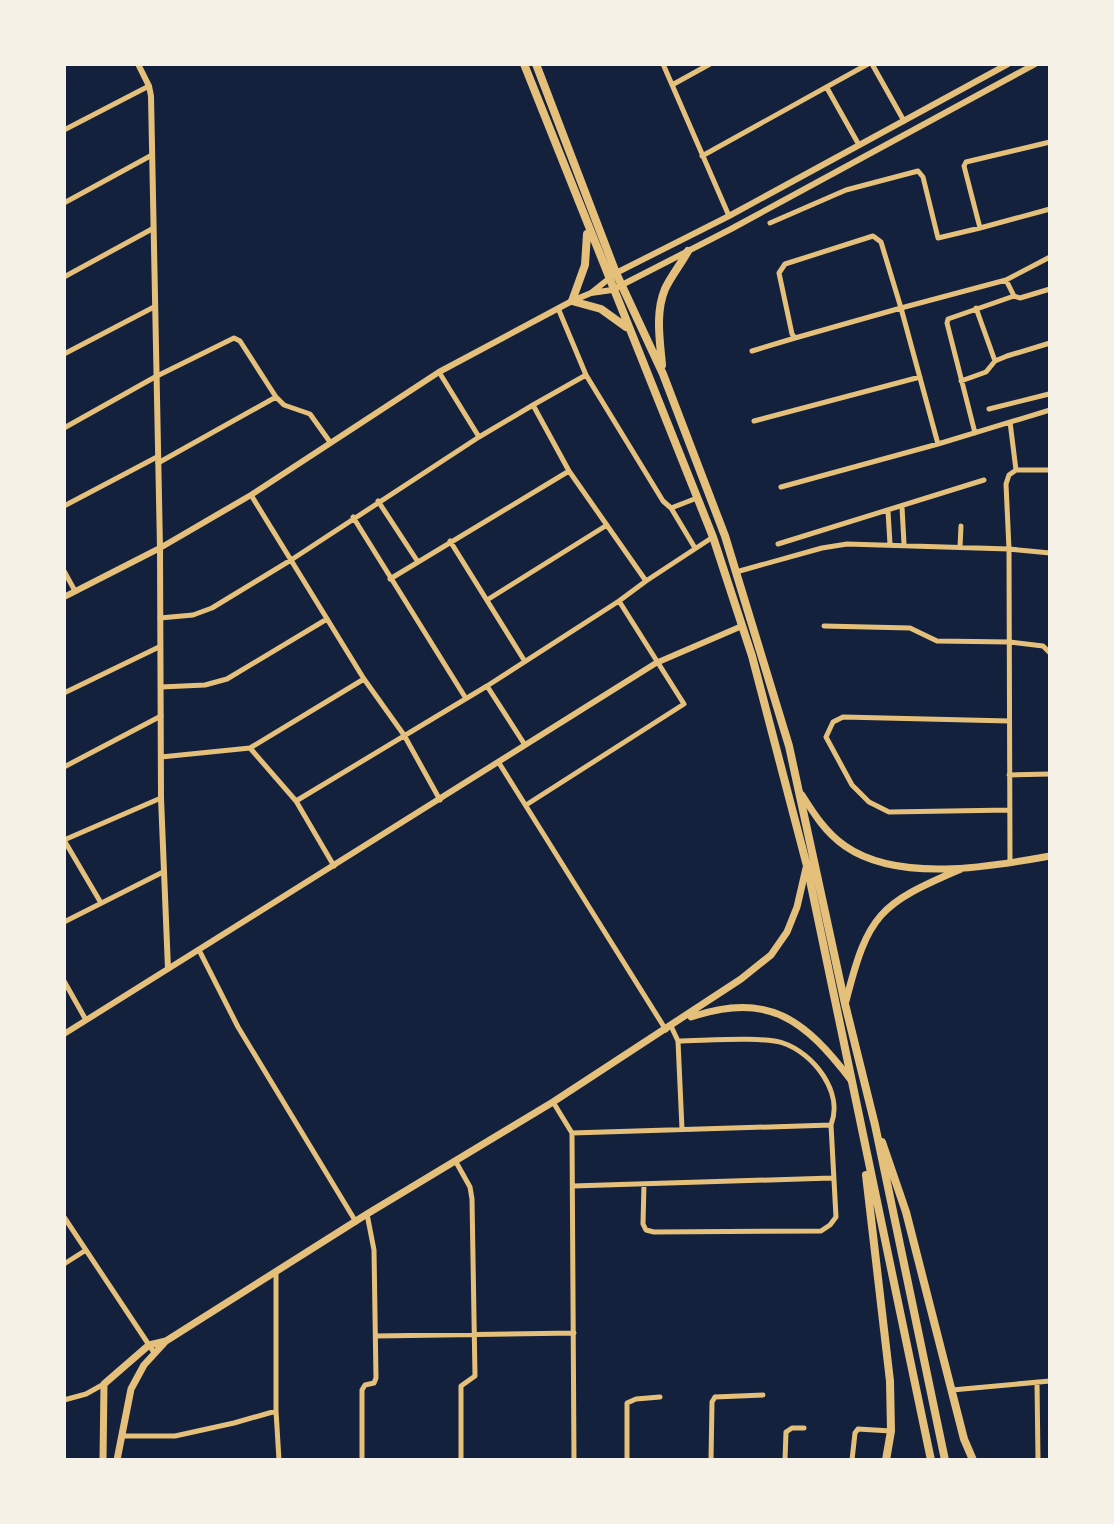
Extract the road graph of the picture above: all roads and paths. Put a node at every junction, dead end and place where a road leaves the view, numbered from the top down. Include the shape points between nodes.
1 (138, 64) edge
2 (524, 64) edge
3 (536, 64) edge
4 (663, 64) edge
5 (710, 64) edge
6 (870, 64) edge
7 (1008, 64) edge
8 (1035, 64) edge
9 (1026, 66) edge
10 (672, 85) junction
11 (149, 86) junction
12 (827, 88) junction
13 (904, 121) junction
14 (64, 130) edge
15 (1050, 142) edge
16 (859, 145) junction
17 (153, 154) junction
18 (702, 156) junction
19 (64, 203) edge
20 (1050, 209) edge
21 (729, 216) junction
22 (770, 223) dead end
23 (587, 225) junction
24 (980, 228) junction
25 (152, 229) junction
26 (688, 251) junction
27 (1050, 257) edge
28 (616, 273) junction
29 (64, 277) edge
30 (608, 279) junction
31 (1006, 280) junction
32 (621, 284) junction
33 (1050, 289) edge
34 (612, 290) junction
35 (591, 293) junction
36 (1014, 296) junction
37 (572, 301) junction
38 (154, 307) junction
39 (558, 308) junction
40 (901, 308) junction
41 (976, 308) junction
42 (629, 330) junction
43 (795, 338) junction
44 (1050, 343) edge
45 (752, 351) dead end
46 (64, 354) edge
47 (995, 361) junction
48 (439, 372) junction
49 (663, 374) junction
50 (586, 375) junction
51 (155, 377) junction
52 (920, 377) junction
53 (961, 381) junction
54 (1050, 394) edge
55 (276, 397) junction
56 (1050, 400) edge
57 (533, 405) junction
58 (989, 409) dead end
59 (1050, 410) edge
60 (754, 421) dead end
61 (1010, 422) junction
62 (64, 428) edge
63 (975, 433) junction
64 (479, 437) junction
65 (330, 442) junction
66 (938, 444) junction
67 (157, 460) junction
68 (1016, 470) junction
69 (1050, 470) edge
70 (569, 471) junction
71 (984, 480) dead end
72 (781, 487) dead end
73 (251, 495) junction
74 (698, 498) junction
75 (378, 501) junction
76 (64, 506) edge
77 (902, 507) junction
78 (671, 508) junction
79 (888, 511) junction
80 (353, 517) junction
81 (607, 525) junction
82 (961, 526) dead end
83 (713, 537) junction
84 (450, 541) junction
85 (778, 544) dead end
86 (890, 544) junction
87 (904, 544) junction
88 (960, 547) junction
89 (160, 548) junction
90 (695, 548) junction
91 (1009, 549) junction
92 (1050, 553) edge
93 (291, 560) junction
94 (418, 562) junction
95 (64, 571) edge
96 (736, 572) junction
97 (390, 579) junction
98 (646, 581) junction
99 (75, 591) junction
100 (64, 597) edge
101 (487, 600) junction
102 (619, 601) junction
103 (160, 618) junction
104 (327, 619) junction
105 (742, 626) junction
106 (824, 626) dead end
107 (1010, 642) junction
108 (159, 647) junction
109 (1050, 653) edge
110 (524, 660) junction
111 (656, 663) junction
112 (364, 679) junction
113 (487, 686) junction
114 (161, 687) junction
115 (64, 693) edge
116 (465, 697) junction
117 (161, 716) junction
118 (1009, 721) junction
119 (404, 735) junction
120 (525, 746) junction
121 (250, 748) junction
122 (161, 757) junction
123 (499, 763) junction
124 (64, 767) edge
125 (1050, 774) edge
126 (1009, 775) junction
127 (798, 790) junction
128 (161, 798) junction
129 (440, 800) junction
130 (296, 801) junction
131 (526, 805) junction
132 (1010, 810) junction
133 (1050, 856) edge
134 (1010, 862) junction
135 (334, 866) junction
136 (807, 866) junction
137 (964, 867) junction
138 (163, 872) junction
139 (101, 903) junction
140 (64, 922) edge
141 (199, 950) junction
142 (168, 969) junction
143 (64, 981) edge
144 (71, 993) junction
145 (64, 997) edge
146 (845, 1004) junction
147 (86, 1020) junction
148 (681, 1020) junction
149 (669, 1028) junction
150 (64, 1034) edge
151 (678, 1041) junction
152 (851, 1080) junction
153 (553, 1102) junction
154 (831, 1125) junction
155 (875, 1125) junction
156 (682, 1129) junction
157 (572, 1133) junction
158 (863, 1142) junction
159 (456, 1162) junction
160 (832, 1178) junction
161 (644, 1184) junction
162 (573, 1186) junction
163 (367, 1214) junction
164 (65, 1221) edge
165 (356, 1222) junction
166 (86, 1250) junction
167 (64, 1264) edge
168 (276, 1273) junction
169 (574, 1333) junction
170 (476, 1335) junction
171 (376, 1336) junction
172 (166, 1341) junction
173 (149, 1345) junction
174 (155, 1354) junction
175 (1050, 1381) edge
176 (1037, 1382) junction
177 (104, 1384) junction
178 (951, 1390) junction
179 (763, 1395) dead end
180 (660, 1397) dead end
181 (64, 1400) edge
182 (276, 1411) junction
183 (804, 1428) dead end
184 (891, 1431) junction
185 (121, 1436) junction
186 (103, 1460) edge
187 (117, 1460) edge
188 (279, 1460) edge
189 (362, 1460) edge
190 (461, 1460) edge
191 (574, 1460) edge
192 (627, 1460) edge
193 (711, 1460) edge
194 (785, 1460) edge
195 (852, 1460) edge
196 (886, 1460) edge
197 (931, 1460) edge
198 (945, 1460) edge
199 (973, 1460) edge
200 (1038, 1460) edge

1 - 11 street
2 - 23 highway
3 - 28 highway
4 - 10 street
5 - 10 street
6 - 12 street
6 - 13 street
7 - 13 street
8 - 9 street
9 - 26 street
10 - 18 street
11 - 14 street
11 - 17 street
12 - 16 street
12 - 18 street
13 - 16 street
15 - 24 street via 966,162
16 - 21 street
17 - 19 street
17 - 25 street
18 - 21 street
20 - 24 street
21 - 28 street
22 - 24 street via 846,190 918,171 938,238
23 - 30 highway
23 - 37 highway via 585,265
25 - 29 street
25 - 38 street
26 - 32 street
26 - 49 highway via 661,305
27 - 31 street
28 - 30 street
28 - 32 highway
30 - 34 highway
30 - 35 street
31 - 36 street
31 - 40 street
32 - 34 street
32 - 49 highway
33 - 36 street
34 - 35 street
34 - 42 highway
35 - 37 street
36 - 41 street
37 - 39 street
37 - 42 highway via 601,309
38 - 46 street
38 - 51 street
39 - 48 street
39 - 50 street
40 - 43 street
40 - 43 street via 881,242 873,236 781,268
40 - 52 street
41 - 47 street
41 - 53 street via 947,323
42 - 74 highway
43 - 45 street
44 - 47 street
47 - 53 street via 986,372
48 - 64 street
48 - 65 street
49 - 96 highway
50 - 57 street
50 - 78 street
51 - 55 street via 234,338
51 - 62 street
51 - 67 street
52 - 60 street
52 - 66 street
53 - 63 street
54 - 56 street
54 - 58 street
55 - 65 street via 310,414
55 - 67 street
57 - 64 street
57 - 70 street
59 - 61 street
61 - 63 street
61 - 68 street
63 - 66 street
64 - 75 street
65 - 73 street
66 - 72 street
67 - 76 street
67 - 89 street
68 - 69 street
68 - 91 street via 1006,484
70 - 81 street
70 - 84 street
71 - 77 street
73 - 89 street
73 - 93 street
74 - 78 street
74 - 83 highway
75 - 80 street
75 - 94 street
77 - 79 street
77 - 87 street
78 - 90 street
79 - 85 street
79 - 86 street
80 - 93 street
80 - 97 street
81 - 98 street
81 - 101 street
82 - 88 street
83 - 90 street
83 - 105 highway
84 - 94 street
84 - 101 street
86 - 87 street
86 - 96 street via 822,548
87 - 88 street
88 - 91 street
89 - 99 street
89 - 103 street
90 - 98 street
91 - 92 street
91 - 107 street
93 - 103 street via 202,612
93 - 104 street
94 - 97 street
95 - 99 street
96 - 127 highway
97 - 116 street
98 - 102 street
99 - 100 street
101 - 110 street
102 - 110 street
102 - 111 street
103 - 108 street
104 - 112 street
104 - 114 street via 227,679
105 - 111 street
105 - 136 highway
106 - 107 street via 910,628 937,641
107 - 109 street via 1043,646
107 - 118 street
108 - 114 street
108 - 115 street
110 - 113 street
111 - 120 street
111 - 131 street via 684,704
112 - 119 street
112 - 121 street
113 - 116 street
113 - 120 street
114 - 117 street
116 - 119 street
117 - 122 street
117 - 124 street
118 - 126 street
118 - 132 street via 843,717 833,722 826,737 852,785 889,812
119 - 129 street
119 - 130 street
120 - 123 street
121 - 122 street
121 - 130 street
122 - 128 street
123 - 129 street
123 - 131 street
125 - 126 street
126 - 132 street
127 - 137 main road via 835,839 871,860 896,866
127 - 146 highway
128 - 138 street
128 - 139 street via 64,840
129 - 135 street
130 - 135 street
131 - 149 street
132 - 134 street
133 - 134 main road
134 - 137 main road
135 - 141 street
136 - 148 main road via 787,932 771,955
136 - 152 highway
137 - 146 main road via 915,889 882,913 861,948
138 - 139 street
138 - 142 street
139 - 140 street
141 - 142 street
141 - 165 street via 238,1027
142 - 147 street
143 - 144 street
144 - 145 street
144 - 147 street
146 - 155 highway
147 - 150 street
148 - 149 main road
148 - 152 main road via 731,1008 765,1009 811,1033
149 - 151 street
149 - 153 main road
151 - 154 street via 785,1043 828,1078
151 - 156 street
152 - 158 highway
153 - 157 street
153 - 159 main road
154 - 156 street
154 - 160 street
155 - 178 highway via 906,1212
155 - 198 highway
156 - 157 street
157 - 162 street
158 - 184 highway
158 - 197 highway
159 - 163 main road
159 - 170 street via 472,1199
160 - 161 street
160 - 161 street via 836,1217 821,1231 646,1230
161 - 162 street
162 - 169 street
163 - 165 main road
163 - 171 street via 374,1250
164 - 166 street
165 - 168 main road
166 - 167 street
166 - 173 street
168 - 172 main road
168 - 182 street
169 - 170 street
169 - 191 street
170 - 171 street
170 - 190 street via 475,1376 461,1386
171 - 189 street via 376,1378 362,1390
172 - 173 main road
172 - 174 main road
173 - 174 street
173 - 177 main road
174 - 185 main road via 131,1389
175 - 176 street
176 - 178 street
176 - 200 street
177 - 181 street
177 - 186 main road
178 - 199 highway
179 - 193 street via 715,1397
180 - 192 street via 627,1403
182 - 185 street via 175,1436
182 - 188 street
183 - 194 street via 786,1432
184 - 195 street via 858,1429
184 - 196 highway
185 - 187 main road

